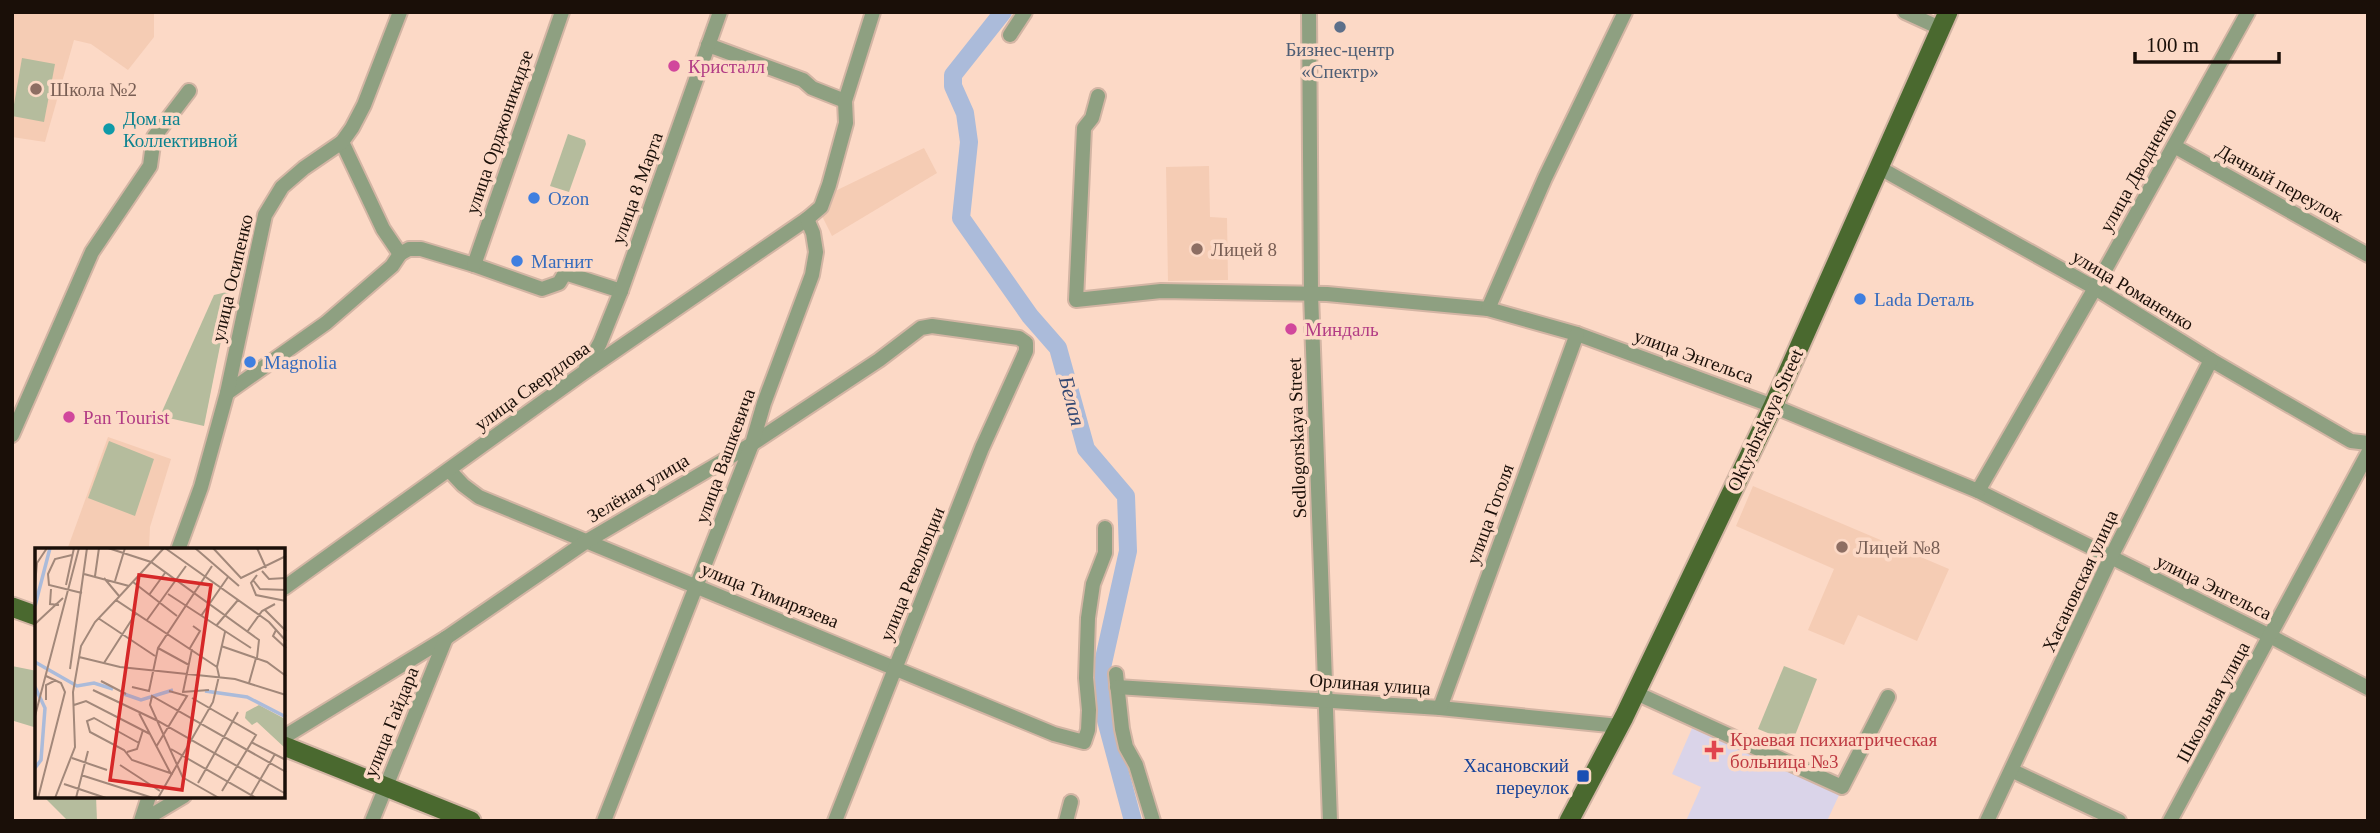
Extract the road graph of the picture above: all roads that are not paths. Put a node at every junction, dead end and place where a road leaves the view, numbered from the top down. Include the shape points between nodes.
1 (400, 12) edge
2 (562, 12) edge
3 (720, 12) edge
4 (873, 12) edge
5 (1025, 12) edge
6 (1310, 12) edge
7 (1625, 12) edge
8 (1905, 12) edge
9 (2248, 12) edge
10 (1944, 20) edge
11 (1010, 35) dead end
12 (708, 45) junction
13 (189, 91) dead end
14 (1098, 96) dead end
15 (845, 102) junction
16 (342, 142) junction
17 (2174, 146) junction
18 (1878, 167) junction
19 (807, 219) junction
20 (400, 254) junction
21 (2368, 255) edge
22 (474, 265) junction
23 (2095, 288) junction
24 (621, 291) junction
25 (1311, 294) junction
26 (1488, 309) junction
27 (1577, 334) junction
28 (1026, 343) joint
29 (2211, 360) junction
30 (583, 373) junction
31 (227, 393) junction
32 (1773, 406) junction
33 (12, 435) edge
34 (2368, 443) edge
35 (752, 444) junction
36 (2368, 453) edge
37 (449, 470) junction
38 (1978, 491) junction
39 (1105, 528) dead end
40 (587, 541) junction
41 (179, 548) edge
42 (2110, 557) junction
43 (285, 587) edge
44 (697, 587) junction
45 (12, 607) edge
46 (35, 615) edge
47 (2270, 636) junction
48 (446, 638) junction
49 (896, 667) junction
50 (2368, 688) edge
51 (1636, 692) junction
52 (1888, 697) dead end
53 (1325, 700) junction
54 (1440, 708) junction
55 (1619, 726) junction
56 (285, 736) edge
57 (285, 746) edge
58 (2012, 771) junction
59 (385, 788) junction
60 (148, 798) edge
61 (181, 798) edge
62 (1071, 802) dead end
63 (141, 821) edge
64 (372, 821) edge
65 (471, 821) edge
66 (604, 821) edge
67 (835, 821) edge
68 (1066, 821) edge
69 (1153, 821) edge
70 (1330, 821) edge
71 (1569, 821) edge
72 (1987, 821) edge
73 (2119, 821) edge
74 (2170, 821) edge

1 - 16 street, улица Осипенко via 364,104
2 - 22 street, улица Орджоникидзе
3 - 12 street, улица 8 Марта
4 - 15 street, улица Свердлова
5 - 11 street
6 - 25 street, Sedlogorskaya Street
7 - 26 street
8 - 10 street
9 - 17 street, улица Дводненко
10 - 18 main road, Oktyabrskaya Street
12 - 15 street via 803,80
12 - 24 street, улица 8 Марта
13 - 33 street via 154,137 150,166 92,252
14 - 25 street, улица Энгельса via 1084,128 1076,300 1161,291
15 - 19 street, улица Свердлова via 846,123 829,185 821,207
16 - 20 street via 383,229
16 - 31 street, улица Осипенко via 282,187 265,215
17 - 21 street, Дачный переулок
17 - 23 street, улица Дводненко
18 - 23 street, улица Романенко
18 - 32 main road, Oktyabrskaya Street
19 - 30 street, улица Свердлова
19 - 35 street, улица Вашкевича via 816,252 812,275
20 - 22 street via 421,249
20 - 31 street via 326,323
22 - 24 street via 538,289 551,288 565,273
23 - 29 street, улица Романенко
23 - 38 street, улица Дводненко
24 - 30 street, улица 8 Марта
25 - 26 street, улица Энгельса
25 - 53 street, Sedlogorskaya Street
26 - 27 street, улица Энгельса
27 - 32 street, улица Энгельса
27 - 54 street, улица Гоголя
28 - 35 street, Зелёная улица via 1019,338 921,328
28 - 49 street, улица Революции
29 - 34 street, улица Романенко via 2351,441
29 - 42 street, Хасановская улица
30 - 37 street, улица Свердлова
31 - 41 street, улица Осипенко
32 - 38 street, улица Энгельса
32 - 51 main road, Oktyabrskaya Street
35 - 40 street, Зелёная улица
35 - 44 street, улица Вашкевича
36 - 47 street, Школьная улица
37 - 40 street, улица Тимирязева via 479,497
37 - 43 street, улица Свердлова
38 - 42 street, улица Энгельса
39 - 49 street, улица Тимирязева via 1105,553 1087,618 1089,710 1084,743
40 - 44 street, улица Тимирязева
40 - 48 street, Зелёная улица
42 - 47 street, улица Энгельса
42 - 58 street, Хасановская улица
44 - 49 street, улица Тимирязева
44 - 66 street, улица Вашкевича
45 - 46 main road
47 - 50 street, улица Энгельса
47 - 74 street, Школьная улица
48 - 56 street, Зелёная улица
48 - 59 street, улица Гайдара
49 - 67 street, улица Революции
51 - 52 street via 1842,787
51 - 55 main road, Oktyabrskaya Street
53 - 54 street, Орлиная улица
53 - 69 street, Орлиная улица via 1116,681 1126,747
53 - 70 street, Sedlogorskaya Street
54 - 55 street, Орлиная улица
55 - 71 main road, Oktyabrskaya Street
57 - 59 main road
58 - 72 street, Хасановская улица
58 - 73 street
59 - 64 street, улица Гайдара
59 - 65 main road
60 - 63 street
61 - 63 street
62 - 68 street

